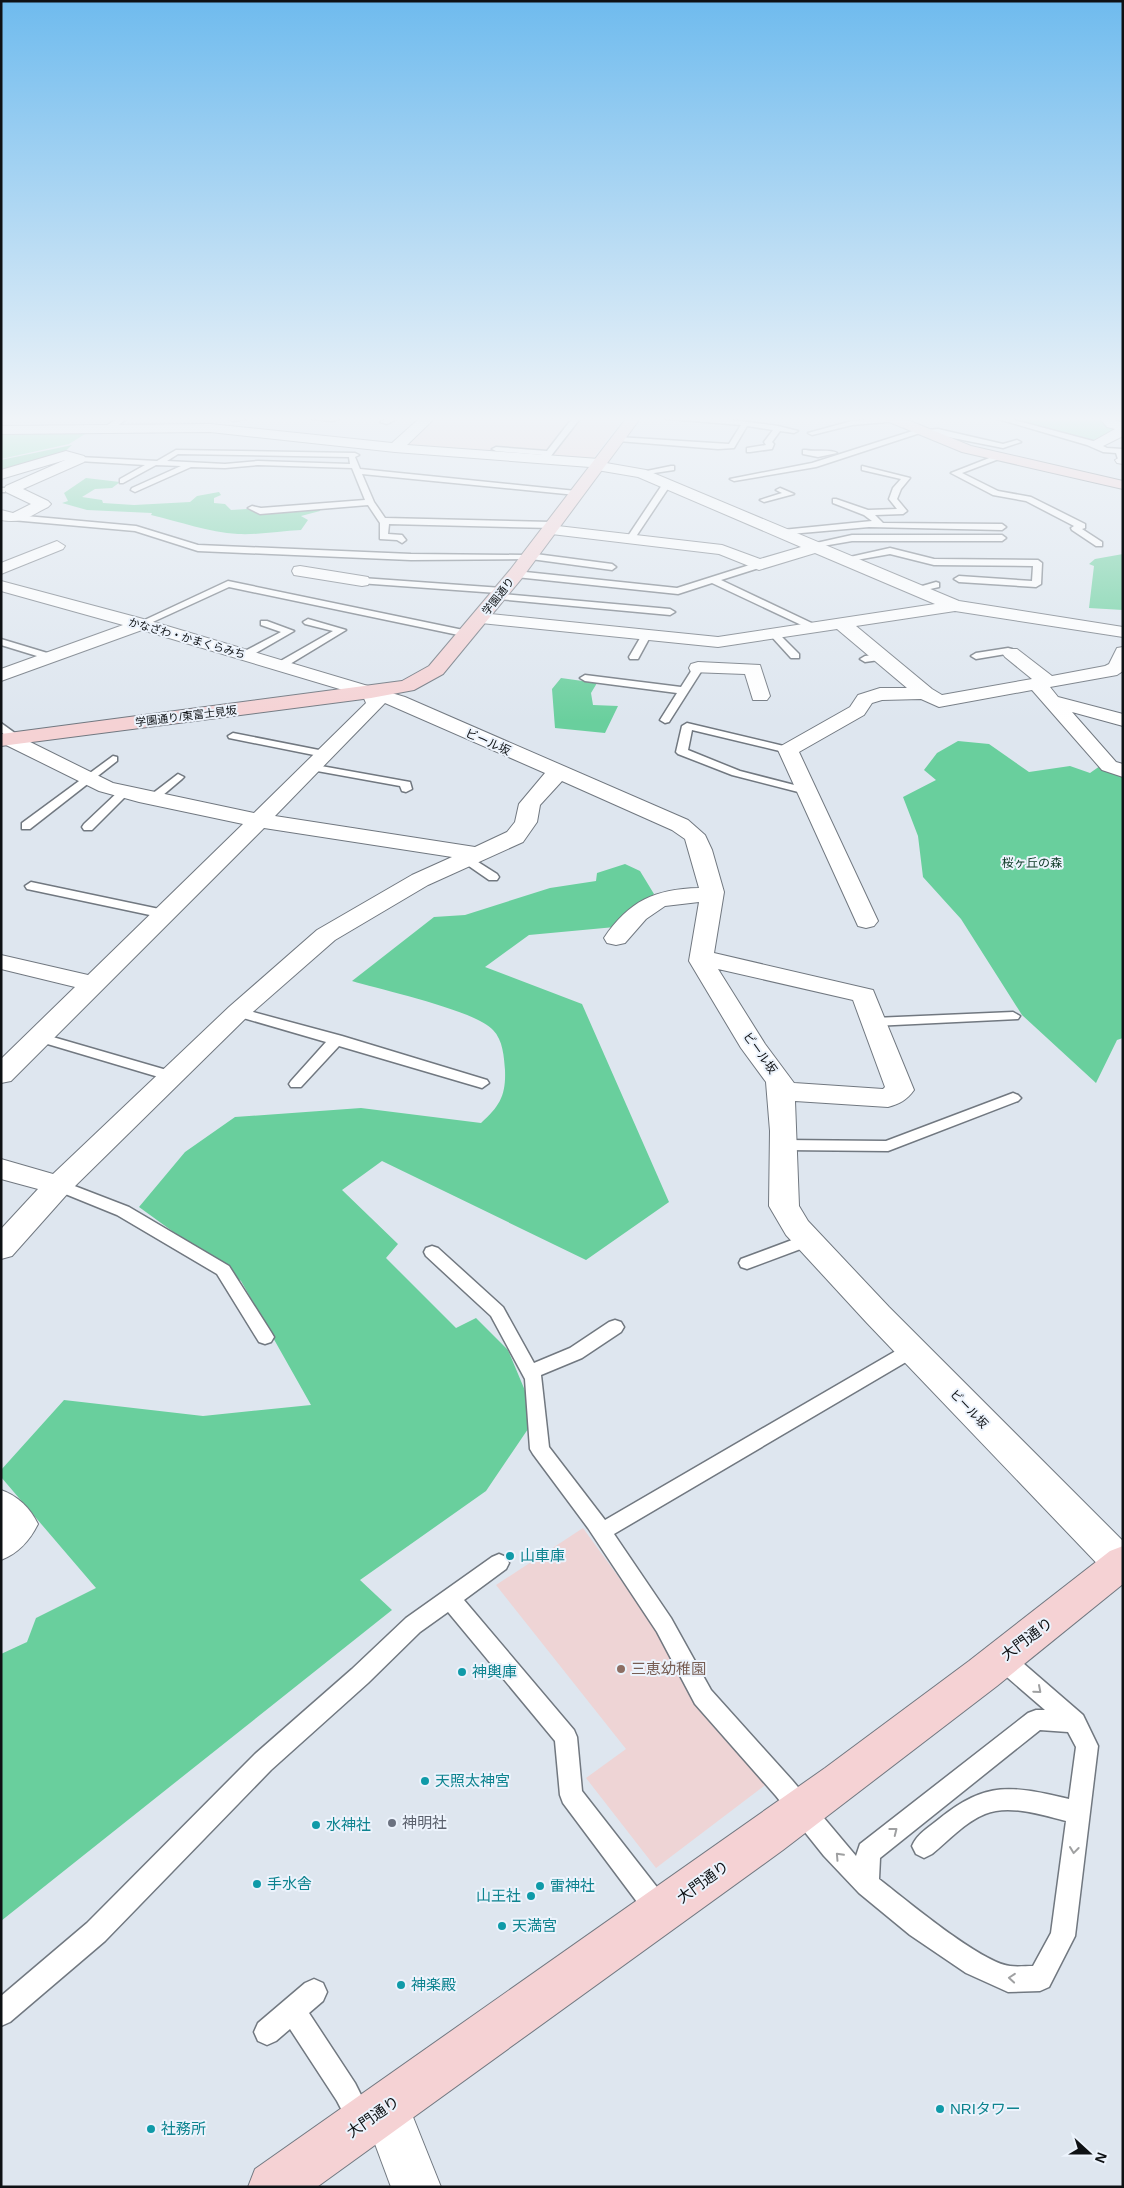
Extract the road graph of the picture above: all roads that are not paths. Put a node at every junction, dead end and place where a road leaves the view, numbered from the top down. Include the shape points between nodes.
1 (20, 518) edge
2 (380, 518) edge
3 (449, 518) edge
4 (558, 518) edge
5 (644, 518) edge
6 (747, 518) edge
7 (874, 518) edge
8 (1066, 518) edge
9 (385, 521) junction
10 (447, 521) junction
11 (872, 525) junction
12 (551, 527) junction
13 (1002, 527) dead end
14 (782, 533) junction
15 (1002, 538) dead end
16 (630, 539) junction
17 (402, 540) dead end
18 (1099, 544) dead end
19 (57, 546) dead end
20 (814, 546) junction
21 (528, 557) junction
22 (845, 559) junction
23 (759, 565) junction
24 (612, 567) dead end
25 (1, 568) edge
26 (300, 571) dead end
27 (516, 574) junction
28 (959, 579) dead end
29 (713, 580) junction
30 (362, 581) joint
31 (936, 585) dead end
32 (1, 586) edge
33 (917, 589) junction
34 (500, 593) junction
35 (955, 606) junction
36 (670, 612) dead end
37 (481, 618) junction
38 (308, 622) dead end
39 (264, 623) dead end
40 (141, 624) junction
41 (842, 624) junction
42 (815, 628) junction
43 (1123, 632) edge
44 (468, 634) junction
45 (774, 634) junction
46 (646, 635) junction
47 (1, 642) edge
48 (718, 642) junction
49 (1005, 648) joint
50 (1123, 652) edge
51 (245, 655) junction
52 (795, 656) dead end
53 (976, 656) dead end
54 (50, 657) junction
55 (634, 657) dead end
56 (281, 665) junction
57 (698, 668) junction
58 (5, 670) edge
59 (585, 678) dead end
60 (777, 686) dead end
61 (1046, 689) junction
62 (684, 691) junction
63 (371, 692) junction
64 (923, 695) junction
65 (665, 720) dead end
66 (1123, 720) edge
67 (7, 736) edge
68 (233, 736) dead end
69 (788, 750) junction
70 (113, 759) dead end
71 (317, 761) junction
72 (1123, 771) edge
73 (557, 773) junction
74 (178, 777) dead end
75 (88, 778) junction
76 (406, 789) dead end
77 (806, 791) junction
78 (124, 792) junction
79 (152, 799) junction
80 (257, 820) junction
81 (26, 826) dead end
82 (88, 827) dead end
83 (472, 856) junction
84 (493, 877) dead end
85 (31, 886) dead end
86 (711, 895) junction
87 (164, 914) junction
88 (866, 921) dead end
89 (616, 938) dead end
90 (702, 958) junction
91 (1, 962) edge
92 (94, 984) junction
93 (238, 1012) junction
94 (1012, 1016) dead end
95 (874, 1022) junction
96 (39, 1037) junction
97 (337, 1039) junction
98 (1, 1075) edge
99 (172, 1076) junction
100 (482, 1083) dead end
101 (296, 1084) dead end
102 (781, 1091) junction
103 (1013, 1098) dead end
104 (784, 1145) junction
105 (1, 1169) edge
106 (58, 1185) junction
107 (808, 1240) junction
108 (1, 1248) edge
109 (432, 1252) dead end
110 (747, 1263) dead end
111 (615, 1327) dead end
112 (265, 1337) dead end
113 (912, 1350) junction
114 (529, 1373) junction
115 (1, 1505) edge
116 (602, 1532) junction
117 (1, 1544) edge
118 (499, 1563) dead end
119 (1122, 1563) edge
120 (450, 1599) junction
121 (1001, 1658) junction
122 (1075, 1722) junction
123 (801, 1810) junction
124 (1078, 1813) junction
125 (924, 1846) dead end
126 (867, 1885) junction
127 (661, 1912) junction
128 (314, 1992) dead end
129 (293, 2011) junction
130 (1, 2014) edge
131 (267, 2032) dead end
132 (375, 2117) junction
133 (273, 2187) edge
134 (416, 2187) edge

1 - 21 lane via 136,529 198,548 411,557
2 - 9 lane
3 - 10 lane
4 - 12 street, 学園通り
5 - 16 lane
6 - 14 street
7 - 11 lane via 879,523
8 - 18 lane via 1082,526 1074,528
9 - 10 lane
9 - 17 lane via 383,537
10 - 12 lane
11 - 13 lane
11 - 14 lane
12 - 16 street
12 - 21 street, 学園通り
14 - 20 street
15 - 20 lane via 852,538
16 - 23 street via 722,550
19 - 25 street
20 - 22 street
20 - 23 street
21 - 24 lane
21 - 27 street, 学園通り
22 - 28 lane via 890,551 934,562 1038,563 1036,584
22 - 33 street
23 - 29 lane
26 - 30 street
27 - 29 lane via 678,591
27 - 34 street, 学園通り
29 - 42 lane
30 - 34 lane
31 - 33 lane
32 - 40 street, かなざわ・かまくらみち
33 - 35 street
34 - 36 lane
34 - 37 street, 学園通り
35 - 41 street
35 - 43 street
37 - 44 street, 学園通り
37 - 46 street
38 - 56 lane via 341,630
39 - 51 lane via 289,631
40 - 44 lane via 228,584
40 - 51 street, かなざわ・かまくらみち
40 - 54 street
41 - 42 street
41 - 64 street via 873,658
42 - 45 street
44 - 63 street, 学園通り via 436,670 423,679 407,686
45 - 48 street
45 - 52 lane
46 - 48 street
46 - 55 lane
47 - 54 lane
48 - 57 street
49 - 53 lane
49 - 61 street
50 - 61 street via 1117,667 1110,671
51 - 56 street, かなざわ・かまくらみち
54 - 58 street
56 - 63 street, かなざわ・かまくらみち
57 - 60 street via 753,670 758,691
57 - 62 lane
59 - 62 lane
61 - 64 street via 939,701
61 - 66 street
61 - 72 street via 1088,744 1109,766
62 - 65 lane
63 - 67 street, 学園通り/東富士見坂
63 - 71 street via 376,704
63 - 73 street, ビール坂
64 - 69 street via 880,694 865,699 857,711
67 - 75 street
68 - 71 lane
69 - 77 street
69 - 77 lane via 687,726 681,747 682,752 736,773
70 - 75 lane
71 - 76 lane via 406,784
71 - 80 street
73 - 83 street via 530,804 526,822 514,837
73 - 86 street, ビール坂 via 694,835 702,850
74 - 79 lane
75 - 78 street via 106,788
75 - 81 lane
77 - 88 street
78 - 79 street
78 - 82 lane
79 - 80 street
80 - 83 street
80 - 87 street
83 - 84 lane
83 - 93 street via 420,880 326,935
85 - 87 lane
86 - 89 street via 676,895 655,900 635,914
86 - 90 street, ビール坂
87 - 92 street
90 - 95 street via 858,988
90 - 102 street, ビール坂 via 754,1048 780,1081
91 - 92 street
92 - 96 street
93 - 97 lane
93 - 99 street
94 - 95 lane
95 - 102 street via 900,1090 888,1098
96 - 98 street
96 - 99 lane
97 - 100 lane
97 - 101 lane
99 - 106 street
102 - 104 street, ビール坂
103 - 104 lane via 888,1146
104 - 107 street, ビール坂 via 784,1206
105 - 106 street
106 - 108 street
106 - 112 lane via 123,1211 223,1270
107 - 110 lane
107 - 113 street, ビール坂
109 - 114 lane via 497,1312
111 - 114 lane via 576,1353
113 - 116 lane
113 - 119 street, ビール坂
114 - 116 lane via 534,1379 540,1449
115 - 117 street via 20,1524
116 - 123 lane via 664,1625 703,1697
118 - 120 lane
119 - 121 street, 大門通り
120 - 127 lane via 566,1737 571,1795
120 - 130 lane via 412,1625 263,1762 96,1932
121 -> 122 lane
121 - 123 street, 大門通り
122 - 124 lane via 1087,1746
126 -> 122 lane via 868,1852 1036,1720
126 -> 123 lane
123 - 127 street, 大門通り
124 - 125 lane via 995,1799 979,1804
124 -> 126 lane via 1063,1936 1040,1978 1008,1979 975,1964
127 - 132 street, 大門通り
128 - 129 lane
129 - 131 lane
129 - 132 lane via 346,2092
132 - 133 street, 大門通り
132 - 134 street

